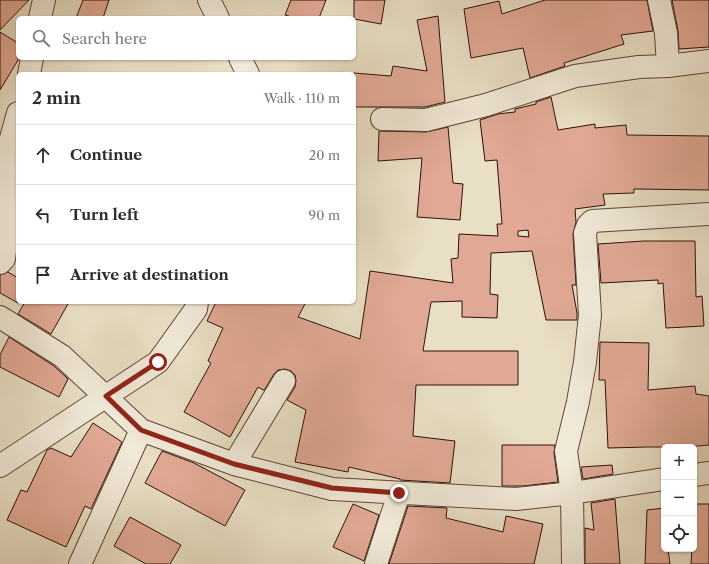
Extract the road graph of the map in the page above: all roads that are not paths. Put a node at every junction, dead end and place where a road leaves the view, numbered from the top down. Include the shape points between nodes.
1 (44, 0) edge
2 (209, 0) edge
3 (659, 0) edge
4 (40, 16) edge
5 (217, 16) edge
6 (32, 60) edge
7 (241, 60) edge
8 (709, 61) edge
9 (668, 66) junction
10 (29, 72) edge
11 (247, 72) edge
12 (382, 119) dead end
13 (16, 120) edge
14 (709, 214) edge
15 (0, 263) edge
16 (197, 304) edge
17 (0, 317) edge
18 (284, 381) dead end
19 (106, 396) junction
20 (141, 430) junction
21 (234, 464) junction
22 (0, 466) edge
23 (709, 473) edge
24 (697, 475) edge
25 (661, 479) edge
26 (399, 493) junction
27 (572, 493) junction
28 (80, 564) edge
29 (376, 564) edge
30 (573, 564) edge

1 - 4 street
2 - 5 street
3 - 9 street via 665,29
6 - 10 street
7 - 11 street
8 - 9 street
9 - 12 street via 639,67 575,76 486,105 426,120
13 - 15 street via 5,160 8,228 4,258
14 - 27 street via 592,221 588,225 585,233 590,315 585,362 566,451
16 - 19 street via 158,362
17 - 19 street via 62,356
18 - 21 street
19 - 20 street
19 - 22 street
20 - 21 street
20 - 28 street
21 - 26 street via 332,488
23 - 24 street
25 - 27 street
26 - 27 street via 516,499
26 - 29 street
27 - 30 street

